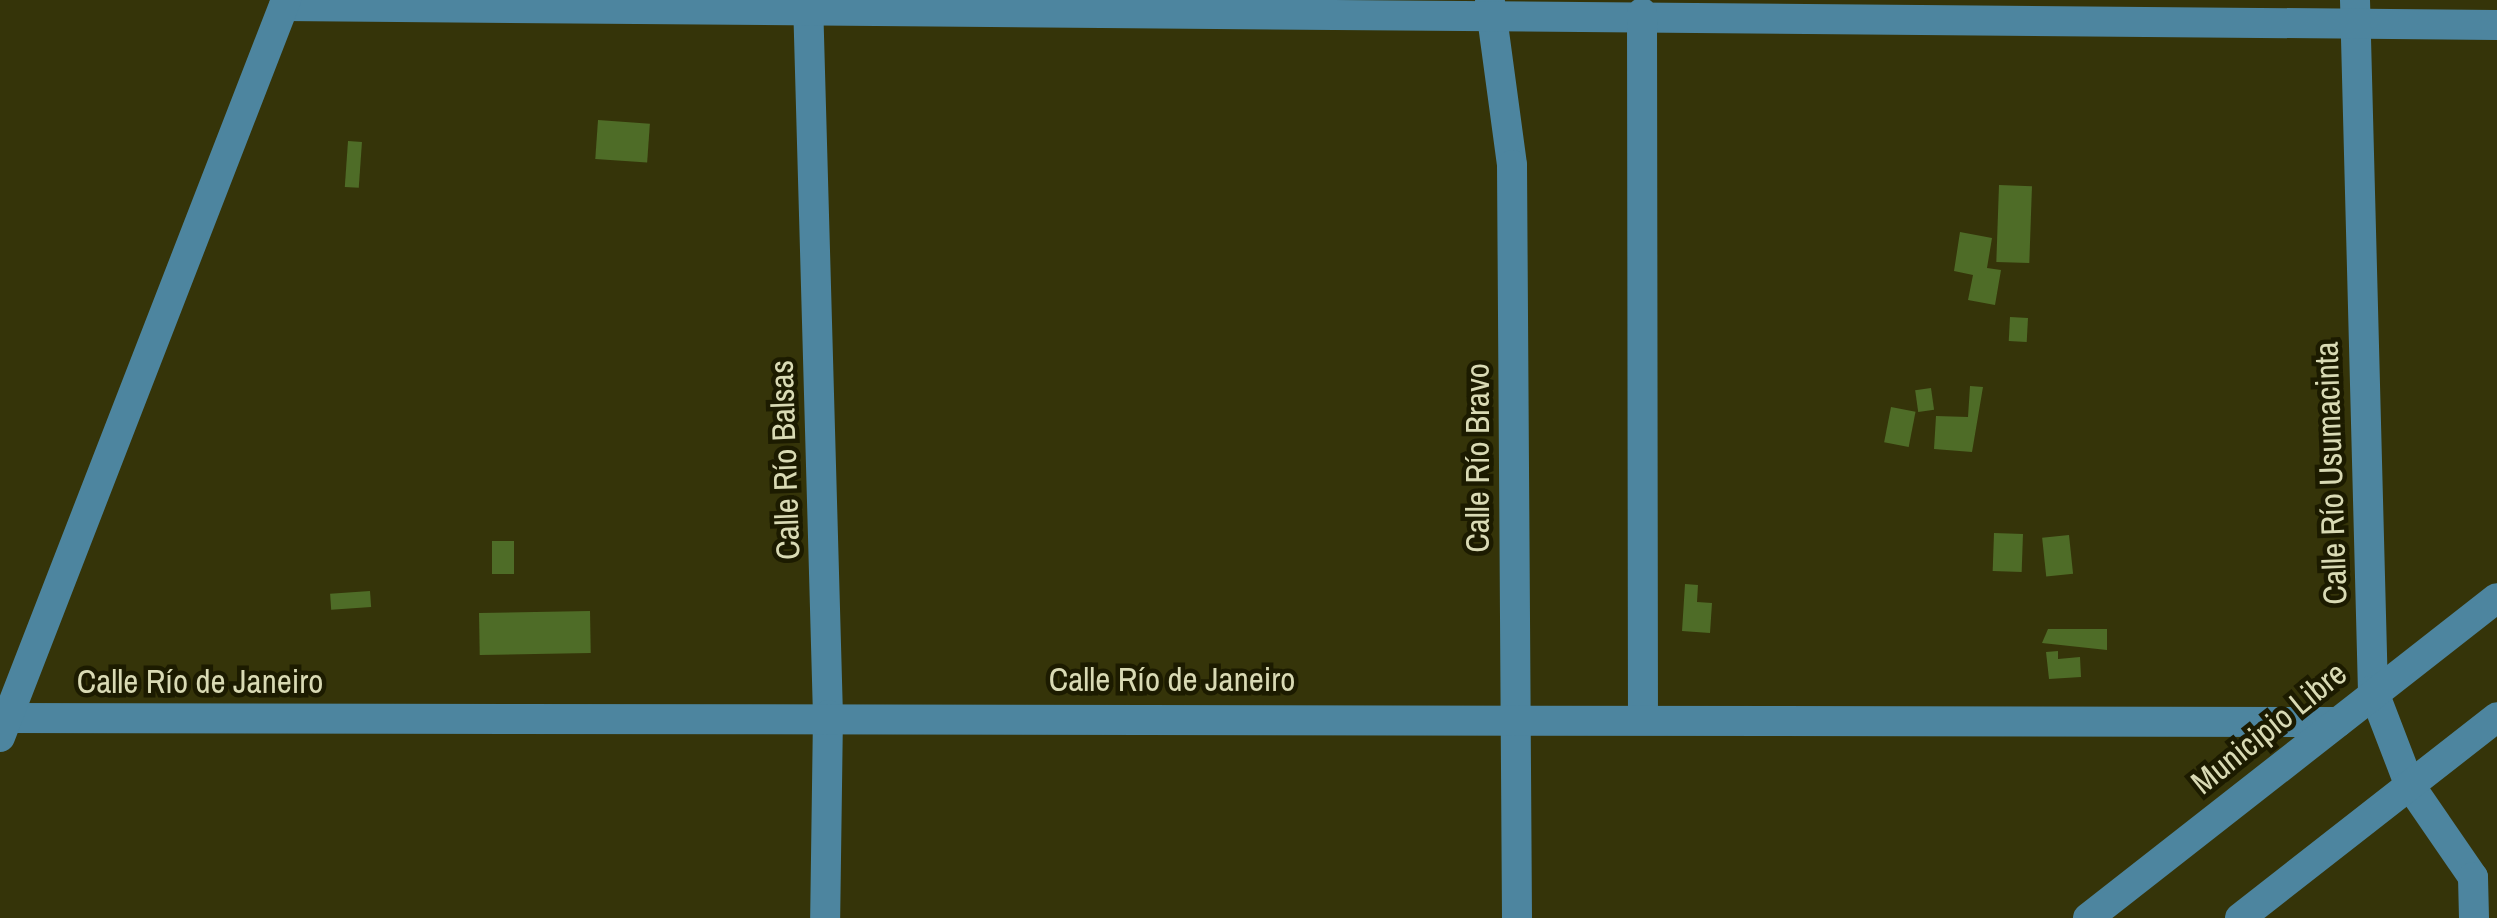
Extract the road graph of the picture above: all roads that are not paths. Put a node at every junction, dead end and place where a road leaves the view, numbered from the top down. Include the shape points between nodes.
1 (808, 2) edge
2 (285, 3) edge
3 (1573, 8) edge
4 (1491, 10) edge
5 (1642, 13) junction
6 (2355, 14) edge
7 (2497, 25) edge
8 (2497, 598) edge
9 (2373, 690) junction
10 (829, 716) junction
11 (1516, 716) junction
12 (1643, 717) junction
13 (2497, 717) edge
14 (2338, 722) junction
15 (3, 728) edge
16 (2409, 784) junction
17 (2485, 876) edge
18 (825, 918) edge
19 (1517, 918) edge
20 (2088, 918) edge
21 (2240, 918) edge
22 (2474, 918) edge

1 - 2 street
1 - 4 street
1 - 10 street, Calle Río Balsas
2 - 15 street
3 - 4 street
3 - 5 street
4 - 11 street, Calle Río Bravo via 1512,165
5 - 6 street
5 - 12 street
6 - 7 street
6 - 9 street, Calle Río Usumacinta
8 - 9 street, Municipio Libre
9 - 14 street, Municipio Libre
9 - 16 street, Calle Río Usumacinta
10 - 11 street, Calle Río de Janeiro
10 - 15 street, Calle Río de Janeiro
10 - 18 street, Calle Río Balsas
11 - 12 street, Calle Río de Janeiro
11 - 19 street, Calle Río Bravo
12 - 14 street, Calle Río de Janeiro
13 - 16 street
14 - 20 street, Municipio Libre
16 - 17 street, Calle Río Usumacinta
16 - 21 street
17 - 22 street, Calle Río Usumacinta

